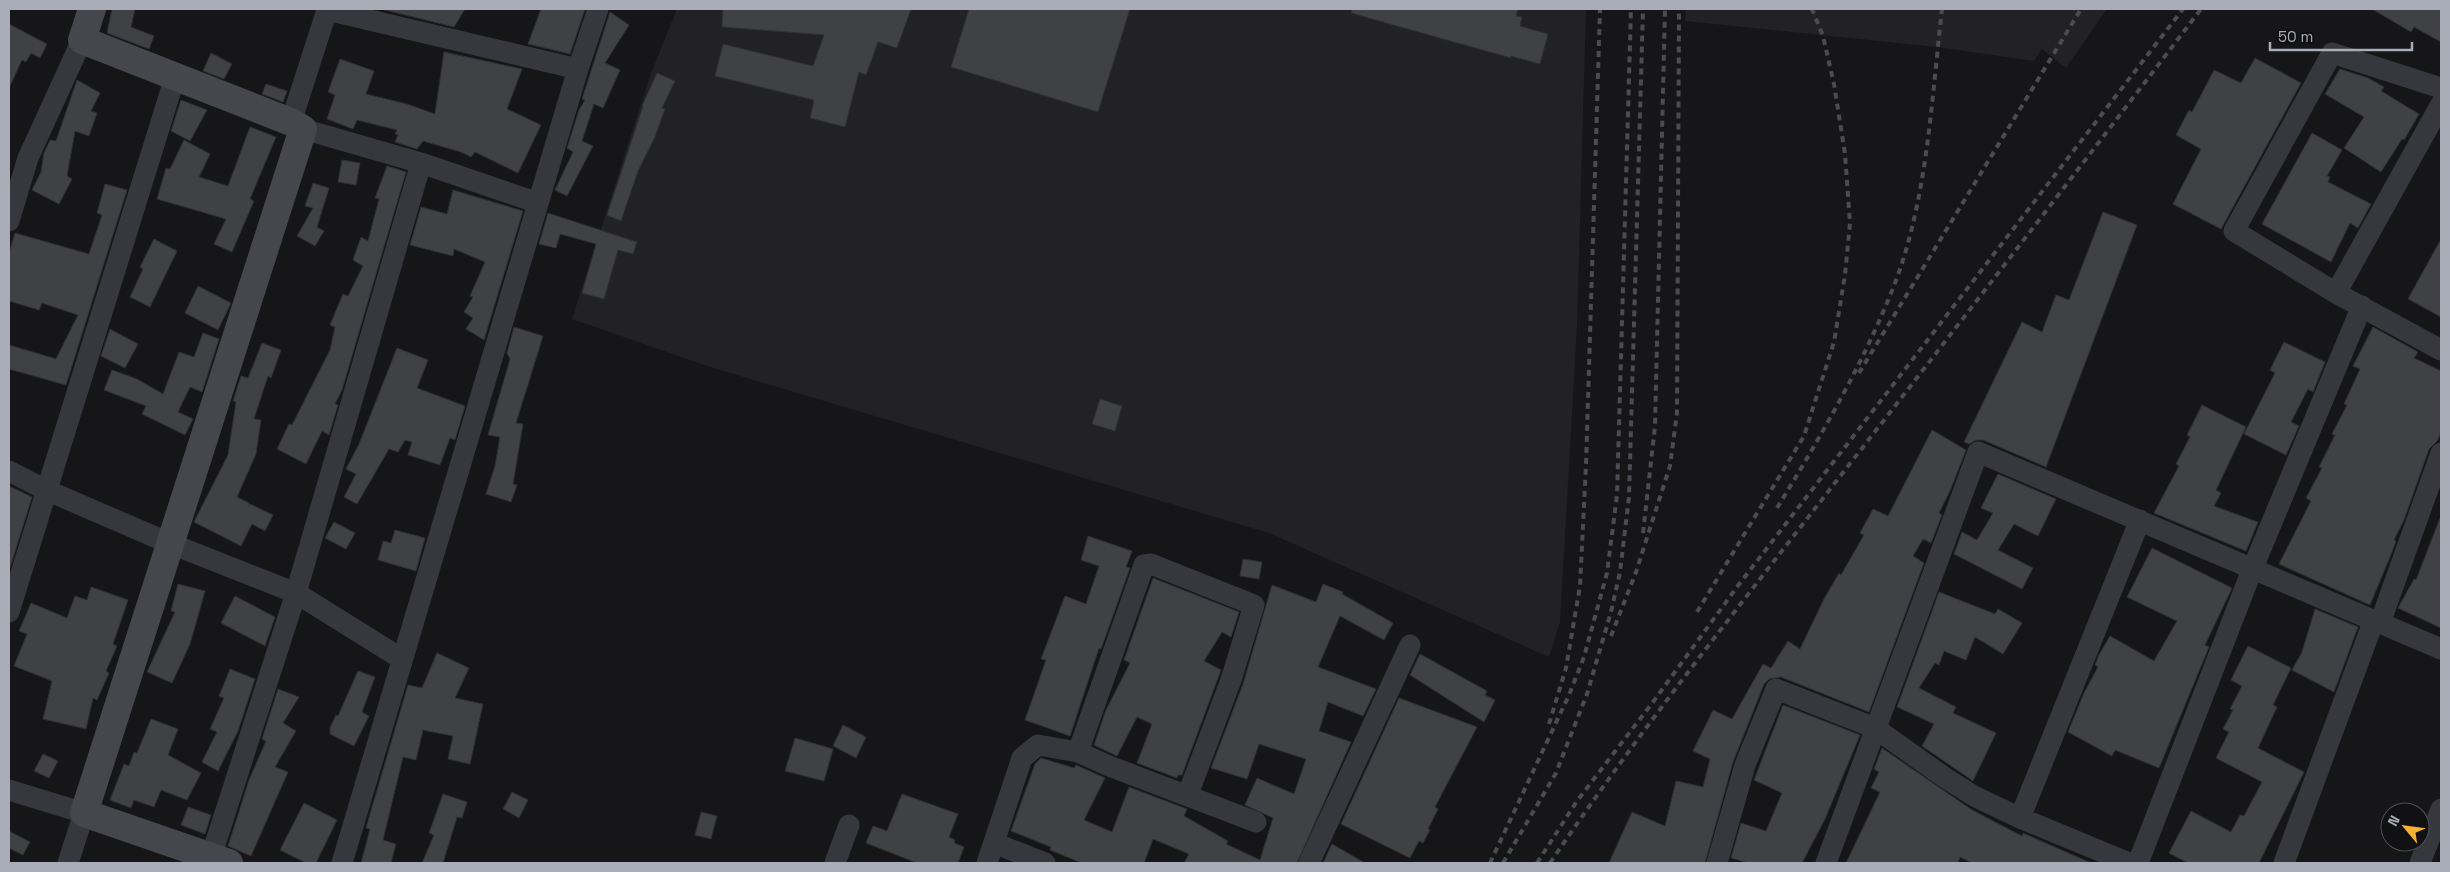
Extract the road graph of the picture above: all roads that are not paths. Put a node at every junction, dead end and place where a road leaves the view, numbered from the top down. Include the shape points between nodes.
1 (92, 9) edge
2 (598, 9) edge
3 (82, 40) junction
4 (578, 69) junction
5 (175, 77) junction
6 (2441, 88) edge
7 (2441, 104) edge
8 (297, 126) junction
9 (421, 163) junction
10 (538, 203) junction
11 (9, 221) edge
12 (2336, 293) junction
13 (2362, 306) junction
14 (2441, 350) edge
15 (2441, 453) edge
16 (9, 471) edge
17 (46, 490) junction
18 (2140, 520) junction
19 (170, 543) junction
20 (2252, 570) junction
21 (296, 593) junction
22 (9, 612) edge
23 (2377, 622) junction
24 (1410, 645) dead end
25 (2441, 649) edge
26 (402, 659) junction
27 (1875, 728) junction
28 (1078, 752) junction
29 (9, 790) edge
30 (1188, 794) junction
31 (2441, 809) edge
32 (84, 813) junction
33 (2020, 818) junction
34 (1256, 822) dead end
35 (848, 826) dead end
36 (994, 842) junction
37 (217, 861) edge
38 (68, 863) edge
39 (342, 863) edge
40 (834, 863) edge
41 (987, 863) edge
42 (1045, 863) edge
43 (1309, 863) edge
44 (1717, 863) edge
45 (1826, 863) edge
46 (2129, 863) edge
47 (2138, 863) edge
48 (2284, 863) edge
49 (2420, 863) edge

1 - 3 street
2 - 4 street
3 - 5 street
3 - 11 street via 28,158
4 - 8 street via 327,10
4 - 10 street
5 - 8 street
5 - 17 street
6 - 12 street via 2332,53 2234,230
7 - 12 street
8 - 9 street
8 - 19 street
9 - 10 street
9 - 21 street
10 - 26 street
12 - 13 street
13 - 14 street
13 - 20 street
15 - 23 street
16 - 17 street
17 - 19 street
17 - 22 street
18 - 20 street
18 - 27 street via 1978,452
18 - 33 street
19 - 21 street
19 - 32 street
20 - 23 street
20 - 47 street
21 - 26 street
21 - 37 street
23 - 25 street
23 - 48 street
24 - 43 street
26 - 39 street
27 - 33 street via 1974,796
27 - 44 street via 1776,689 1745,765
27 - 45 street
28 - 30 street
28 - 30 street via 1144,565 1151,564 1254,605 1231,680
28 - 36 street via 1038,745 1022,758
29 - 32 street
30 - 34 street
31 - 49 street
32 - 37 street
32 - 38 street
33 - 46 street
35 - 40 street
36 - 41 street
36 - 42 street

